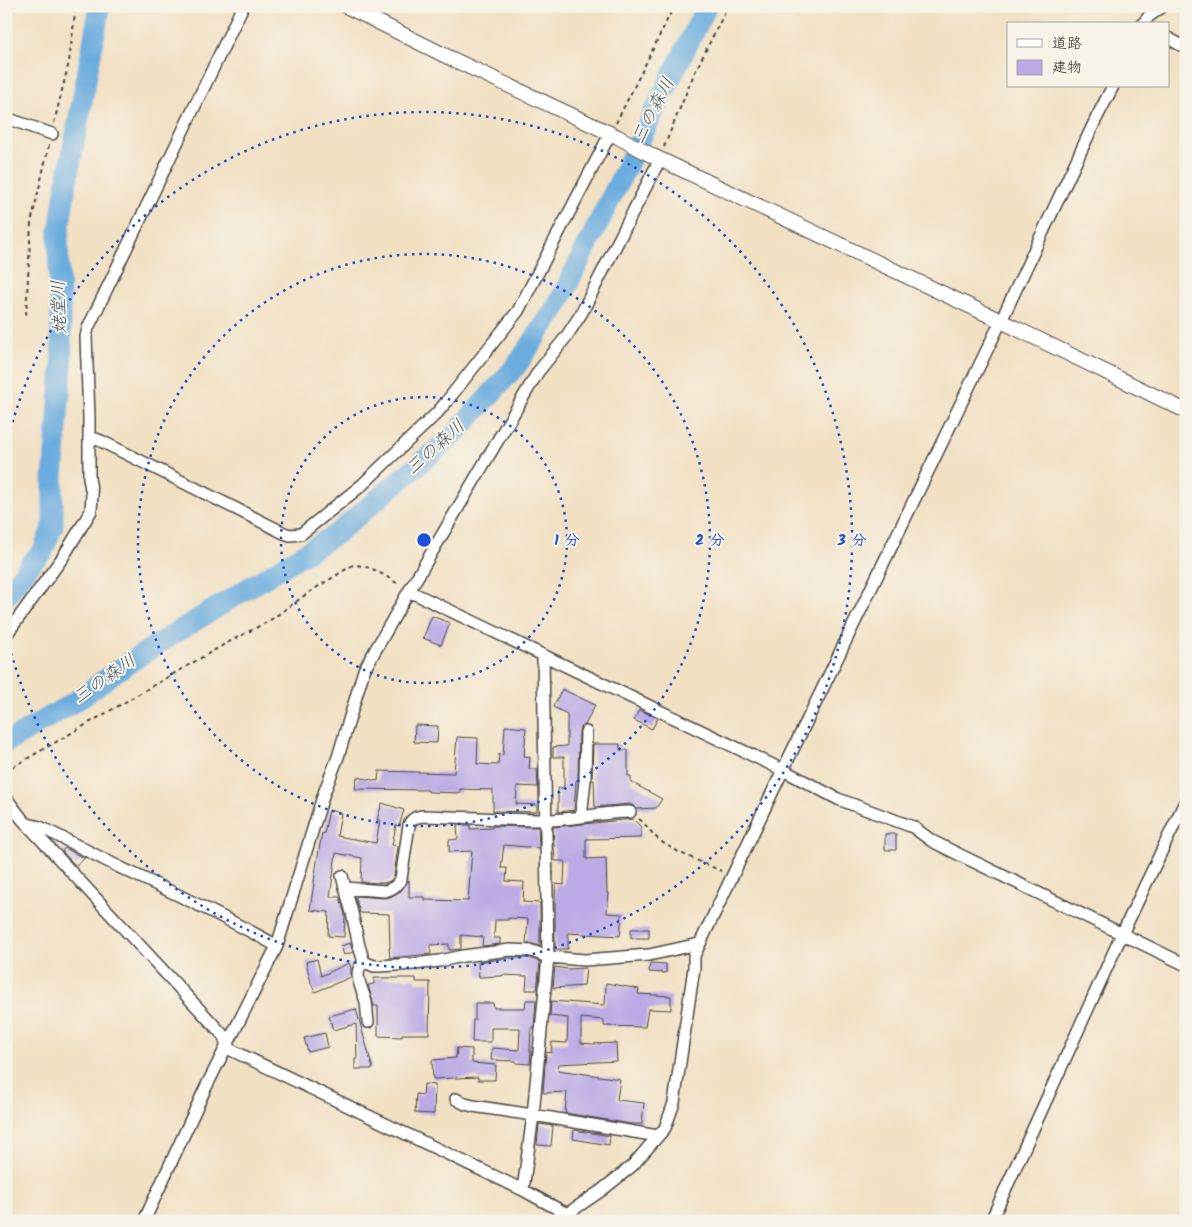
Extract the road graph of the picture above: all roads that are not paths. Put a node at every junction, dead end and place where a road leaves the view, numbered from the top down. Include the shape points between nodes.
1 (243, 6) edge
2 (346, 6) edge
3 (1163, 6) edge
4 (1144, 22) edge
5 (1170, 39) edge
6 (1186, 48) edge
7 (1112, 88) edge
8 (6, 118) edge
9 (52, 134) road end
10 (614, 136) junction
11 (655, 157) junction
12 (1001, 321) junction
13 (1186, 411) edge
14 (89, 440) junction
15 (408, 591) junction
16 (6, 635) edge
17 (543, 656) junction
18 (586, 732) dead end
19 (783, 770) junction
20 (6, 798) edge
21 (1186, 800) edge
22 (630, 812) road end
23 (581, 817) junction
24 (546, 820) junction
25 (28, 824) junction
26 (1122, 934) junction
27 (699, 944) junction
28 (278, 946) junction
29 (548, 957) junction
30 (364, 962) junction
31 (1186, 965) edge
32 (368, 1022) dead end
33 (227, 1048) junction
34 (456, 1098) dead end
35 (533, 1115) junction
36 (658, 1136) junction
37 (523, 1190) junction
38 (566, 1217) edge
39 (144, 1221) edge
40 (991, 1221) edge

1 - 14 street via 88,328
2 - 10 street
3 - 4 street
5 - 6 street
7 - 12 street
8 - 9 street
10 - 11 street
10 - 14 street via 518,311 448,401 362,485 301,534 284,533 101,441
11 - 12 street
11 - 15 street via 581,314 538,372
12 - 13 street
12 - 19 street
14 - 16 street via 92,494 87,521
15 - 17 street
15 - 28 street via 364,670
17 - 19 street
17 - 24 street
18 - 23 street via 586,780
19 - 26 street via 838,799 913,826 932,841
19 - 27 street
20 - 25 street
21 - 26 street
22 - 23 street
23 - 24 street
24 - 29 street
24 - 30 street via 439,816 412,819 398,884 385,890 344,882
25 - 28 street via 40,826
25 - 33 street via 224,1036
26 - 31 street
26 - 40 street
27 - 29 street via 649,955 585,960
27 - 36 street via 694,956 674,1103 665,1128
28 - 33 street
29 - 30 street via 532,951 510,950 415,964 374,966
29 - 35 street
30 - 32 street via 358,971 358,982 366,1003
33 - 37 street
33 - 39 street
34 - 35 street via 473,1106
35 - 36 street
35 - 37 street
36 - 38 street via 622,1175
37 - 38 street

